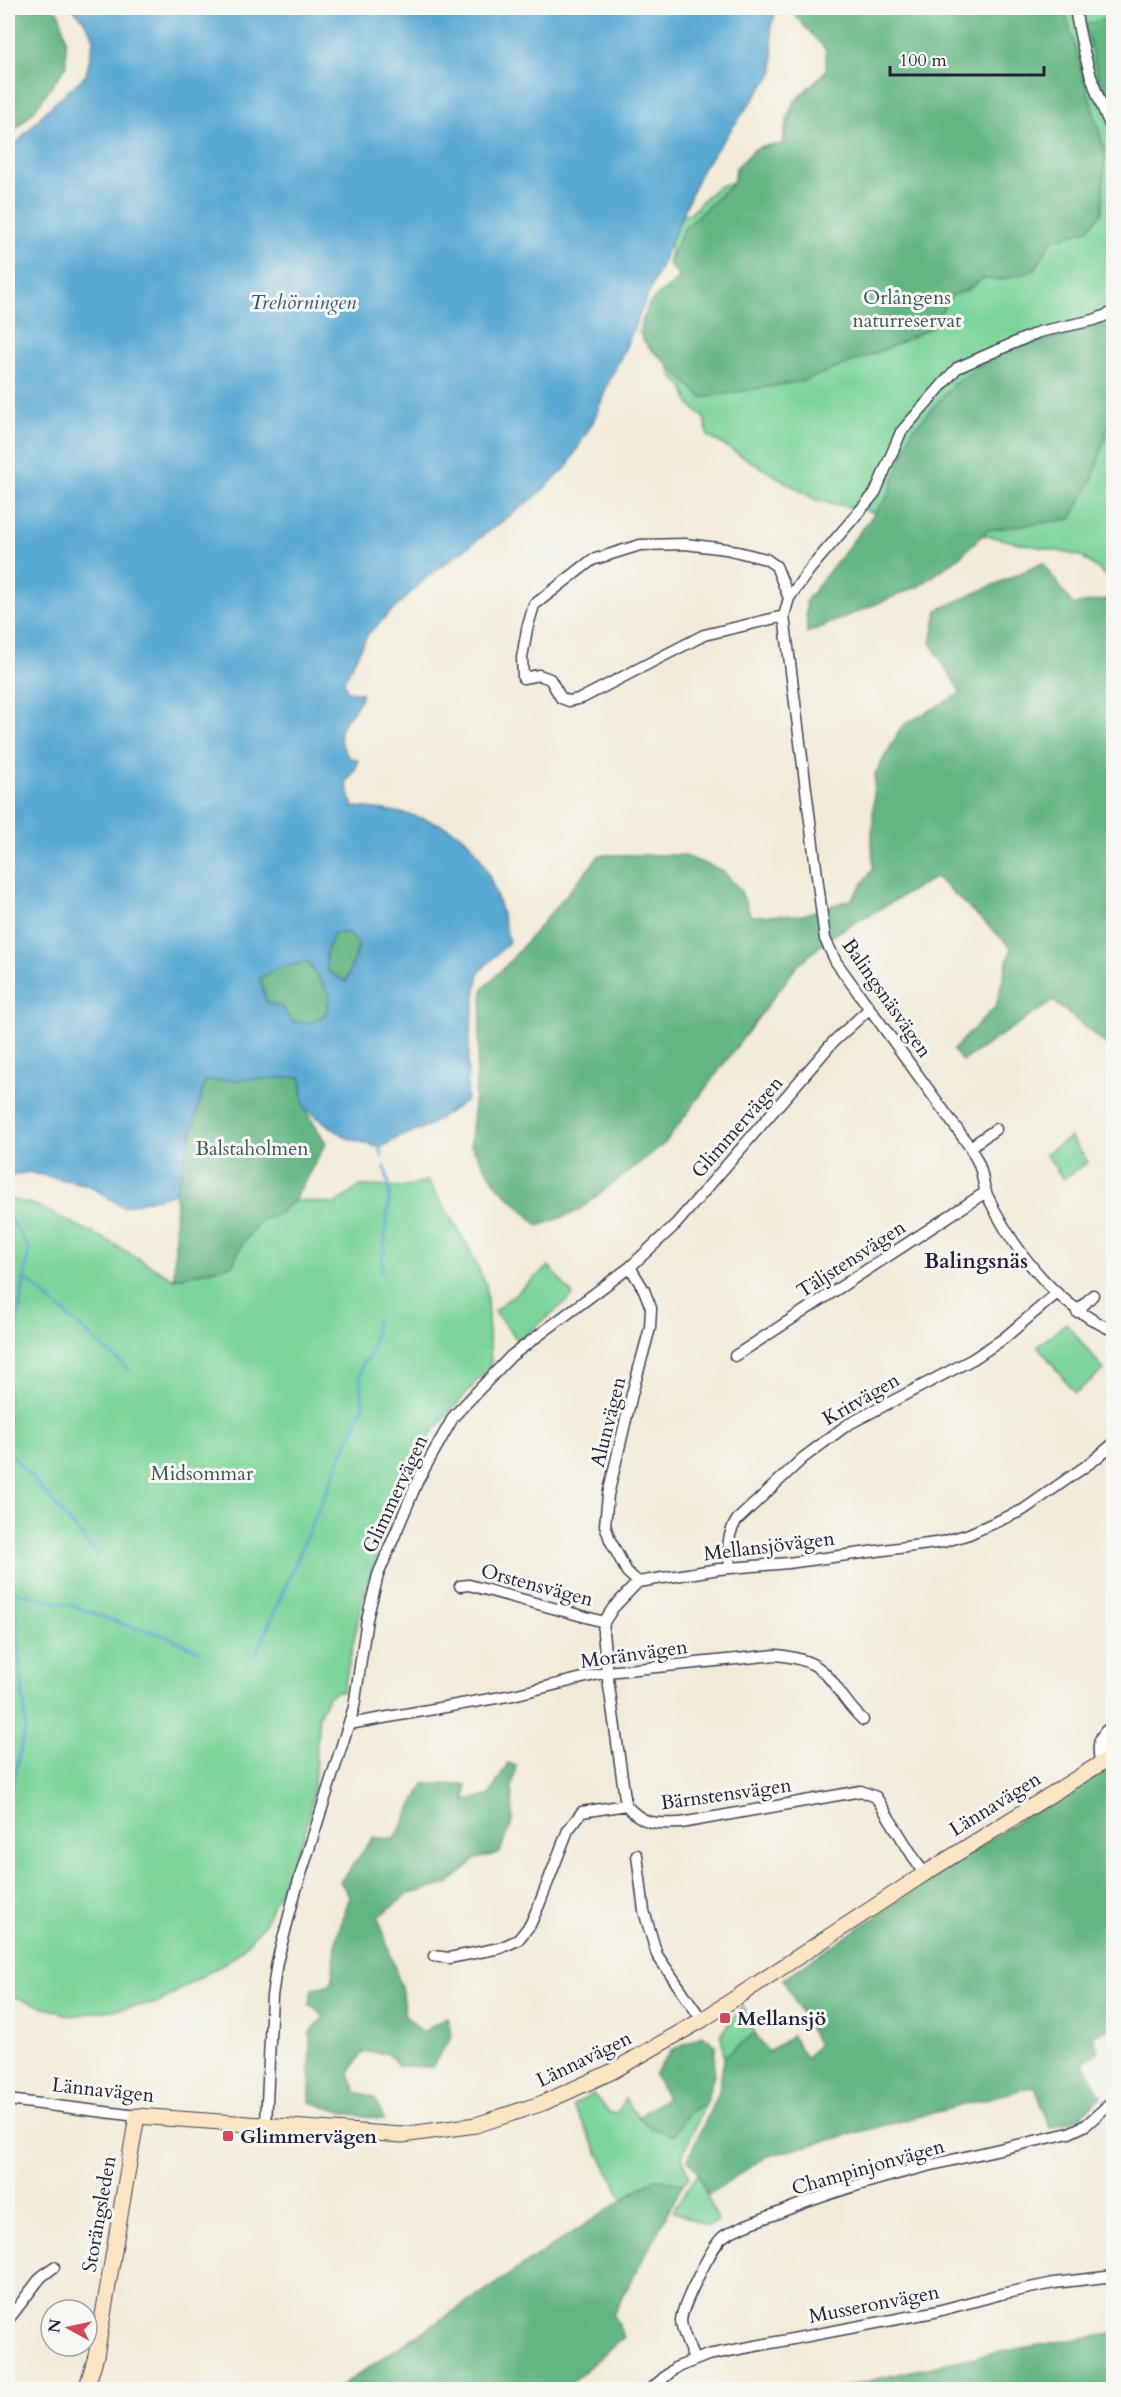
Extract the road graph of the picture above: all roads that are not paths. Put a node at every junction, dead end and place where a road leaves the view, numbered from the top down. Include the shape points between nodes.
1 (1075, 8) edge
2 (1113, 134) edge
3 (1113, 312) edge
4 (789, 598) junction
5 (784, 616) junction
6 (869, 1009) junction
7 (996, 1129) dead end
8 (969, 1147) junction
9 (986, 1192) junction
10 (630, 1268) junction
11 (1056, 1294) junction
12 (1093, 1295) dead end
13 (1077, 1312) junction
14 (1113, 1331) edge
15 (735, 1356) dead end
16 (1113, 1443) edge
17 (730, 1568) junction
18 (638, 1582) junction
19 (460, 1586) dead end
20 (604, 1622) junction
21 (607, 1672) junction
22 (863, 1720) dead end
23 (349, 1724) junction
24 (1113, 1724) edge
25 (1107, 1759) edge
26 (626, 1805) junction
27 (637, 1855) dead end
28 (924, 1874) junction
29 (434, 1956) dead end
30 (702, 2020) junction
31 (8, 2100) edge
32 (1113, 2100) edge
33 (136, 2116) junction
34 (266, 2124) junction
35 (54, 2267) dead end
36 (1113, 2276) edge
37 (8, 2320) edge
38 (694, 2360) junction
39 (86, 2390) edge
40 (650, 2390) edge

1 - 2 street via 1085,62
3 - 4 street, Balingsnäsvägen via 1039,332 957,368 901,432 875,493
4 - 5 street, Balingsnäsvägen
4 - 5 street via 776,566 766,559 685,544 640,545 592,560 534,605 522,658 523,678 539,675 550,679 561,698 576,700 704,634
5 - 6 street, Balingsnäsvägen via 825,939
6 - 8 street, Balingsnäsvägen
6 - 10 street, Glimmervägen via 833,1042 676,1224
7 - 8 street
8 - 9 street, Balingsnäsvägen via 980,1166
9 - 11 street, Balingsnäsvägen via 1014,1244
9 - 15 street, Täljstensvägen
10 - 18 street, Alunvägen via 651,1308 650,1328 608,1495 605,1525 627,1572
10 - 23 street, Glimmervägen via 511,1356 454,1416 418,1480 378,1575
11 - 13 street, Balingsnäsvägen
11 - 17 street, Kritvägen via 973,1359 847,1425 803,1458 730,1529
12 - 13 street
13 - 14 street, Balingsnäsvägen
16 - 17 street, Mellansjövägen via 1023,1510 969,1534 915,1548
17 - 18 street, Mellansjövägen
18 - 20 street
19 - 20 street, Orstensvägen via 469,1585
20 - 21 street
21 - 22 street, Moränvägen via 776,1655 794,1657 824,1670
21 - 23 street, Moränvägen via 513,1695
21 - 26 street
23 - 34 street, Glimmervägen via 277,1962
24 - 25 street, Lännavägen via 1098,1741
25 - 28 main road, Lännavägen
26 - 28 street, Bärnstensvägen via 642,1821 681,1823 861,1791 876,1797
26 - 29 street via 582,1812 567,1830 539,1905 518,1940 500,1948 449,1958
27 - 30 street via 644,1911 657,1955
28 - 30 main road, Lännavägen
30 - 34 main road, Lännavägen via 601,2077 543,2103 476,2125 402,2135
31 - 33 street, Lännavägen
32 - 38 street, Champinjonvägen via 1086,2125 1069,2133 864,2183 722,2237 684,2307 681,2320
33 - 34 main road, Lännavägen
33 - 39 main road, Storängsleden via 96,2356
35 - 37 street via 41,2277
36 - 38 street, Musseronvägen via 1054,2283 934,2312
38 - 40 street, Musseronvägen via 675,2368

